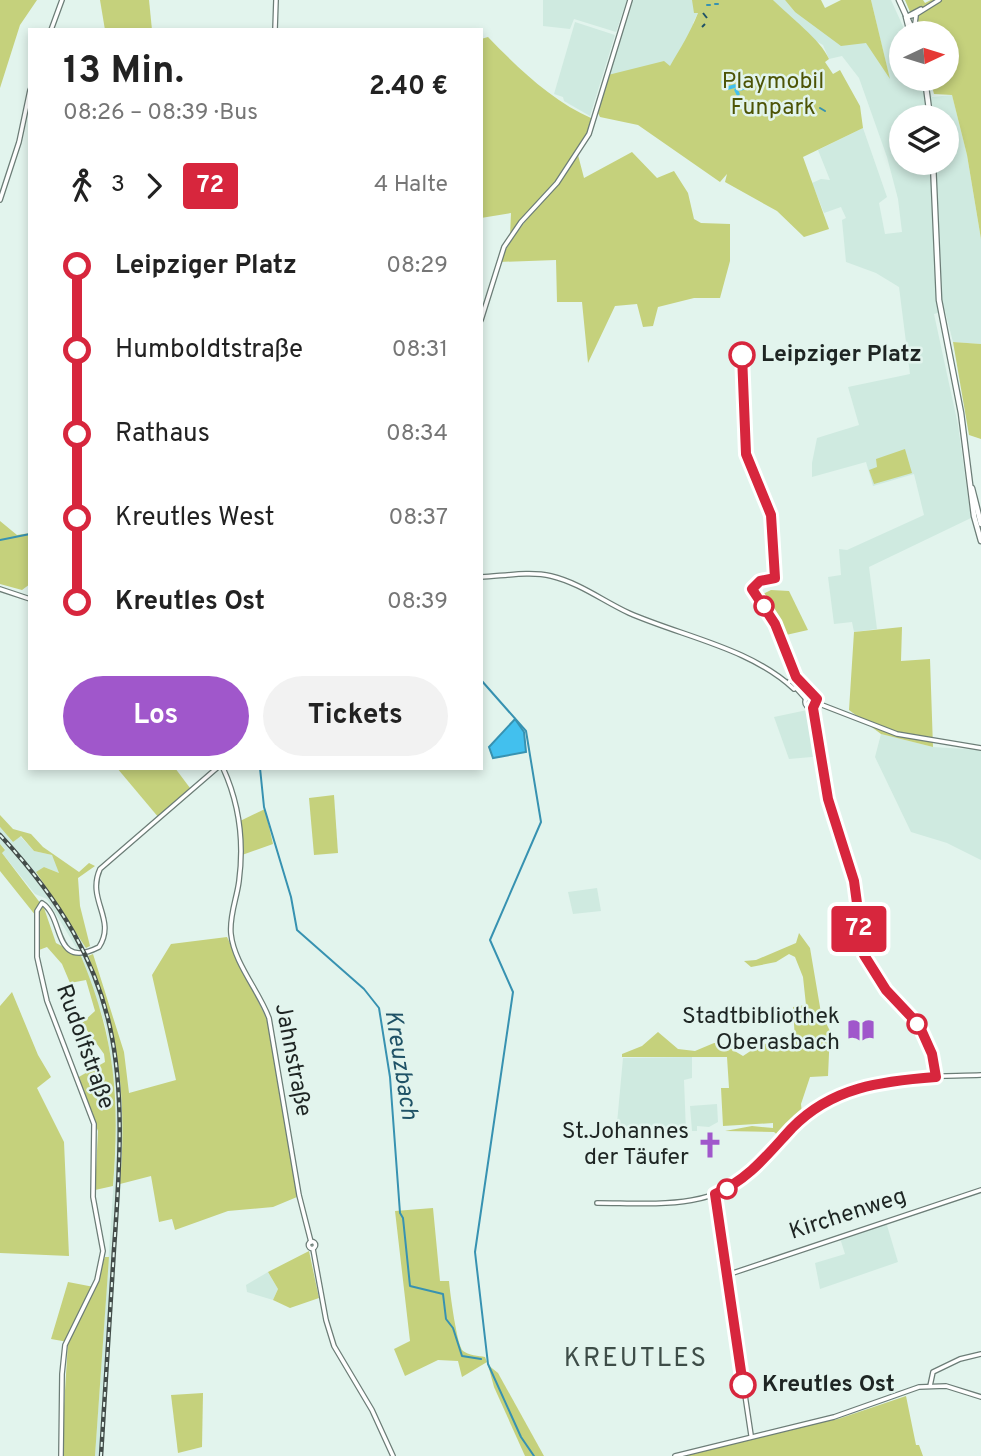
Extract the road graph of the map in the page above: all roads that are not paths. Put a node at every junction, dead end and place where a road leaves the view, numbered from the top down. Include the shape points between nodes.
1 (62, 0) edge
2 (276, 0) edge
3 (630, 0) edge
4 (939, 0) edge
5 (901, 3) edge
6 (917, 12) junction
7 (906, 16) junction
8 (908, 21) edge
9 (915, 21) edge
10 (52, 28) edge
11 (275, 28) edge
12 (28, 101) edge
13 (934, 175) edge
14 (0, 200) edge
15 (483, 314) edge
16 (971, 484) junction
17 (981, 524) edge
18 (981, 541) edge
19 (483, 577) edge
20 (0, 589) edge
21 (28, 598) edge
22 (789, 682) junction
23 (802, 684) junction
24 (797, 689) junction
25 (811, 696) junction
26 (806, 699) junction
27 (817, 703) junction
28 (813, 708) junction
29 (981, 748) edge
30 (218, 770) edge
31 (221, 770) edge
32 (981, 1075) edge
33 (936, 1077) junction
34 (981, 1190) edge
35 (715, 1194) junction
36 (597, 1203) dead end
37 (727, 1275) junction
38 (981, 1354) edge
39 (930, 1386) junction
40 (981, 1397) edge
41 (751, 1435) junction
42 (61, 1456) edge
43 (393, 1456) edge
44 (675, 1456) edge

1 - 10 street
2 - 11 street
3 - 15 street via 589,134 557,183 504,247
4 - 6 street
5 - 6 street
5 - 7 main road
6 - 7 street
6 - 9 street
7 - 8 main road
12 - 14 street
13 - 16 main road via 940,304
16 - 17 main road
16 - 18 main road
19 - 22 street via 548,575 578,585 627,612 710,642
20 - 21 street
22 - 23 street via 796,677
22 - 24 street
23 - 24 street
23 - 25 street
24 - 26 street
25 - 26 street
25 - 27 street
26 - 28 street via 805,705
27 - 28 street
27 - 29 street via 906,737
28 - 33 street via 828,799 854,881 864,955 886,990 919,1025
30 - 42 street, Rudolfstraße via 100,869 94,885 107,929 99,947 80,953 66,947 42,902 37,911 35,945 41,984 95,1134 93,1197 103,1251 94,1286 65,1345
31 - 43 street, Jahnstraße via 233,797 241,844 231,934 234,950 270,1018 299,1195 311,1242 316,1244 313,1249 326,1320 334,1346
32 - 33 street
33 - 35 street via 880,1083 836,1095 794,1126 742,1181
34 - 37 street, Kirchenweg
35 - 36 street via 651,1205
35 - 37 street
37 - 41 street
38 - 39 street via 933,1372
39 - 40 street
39 - 41 street via 830,1418
41 - 44 street

